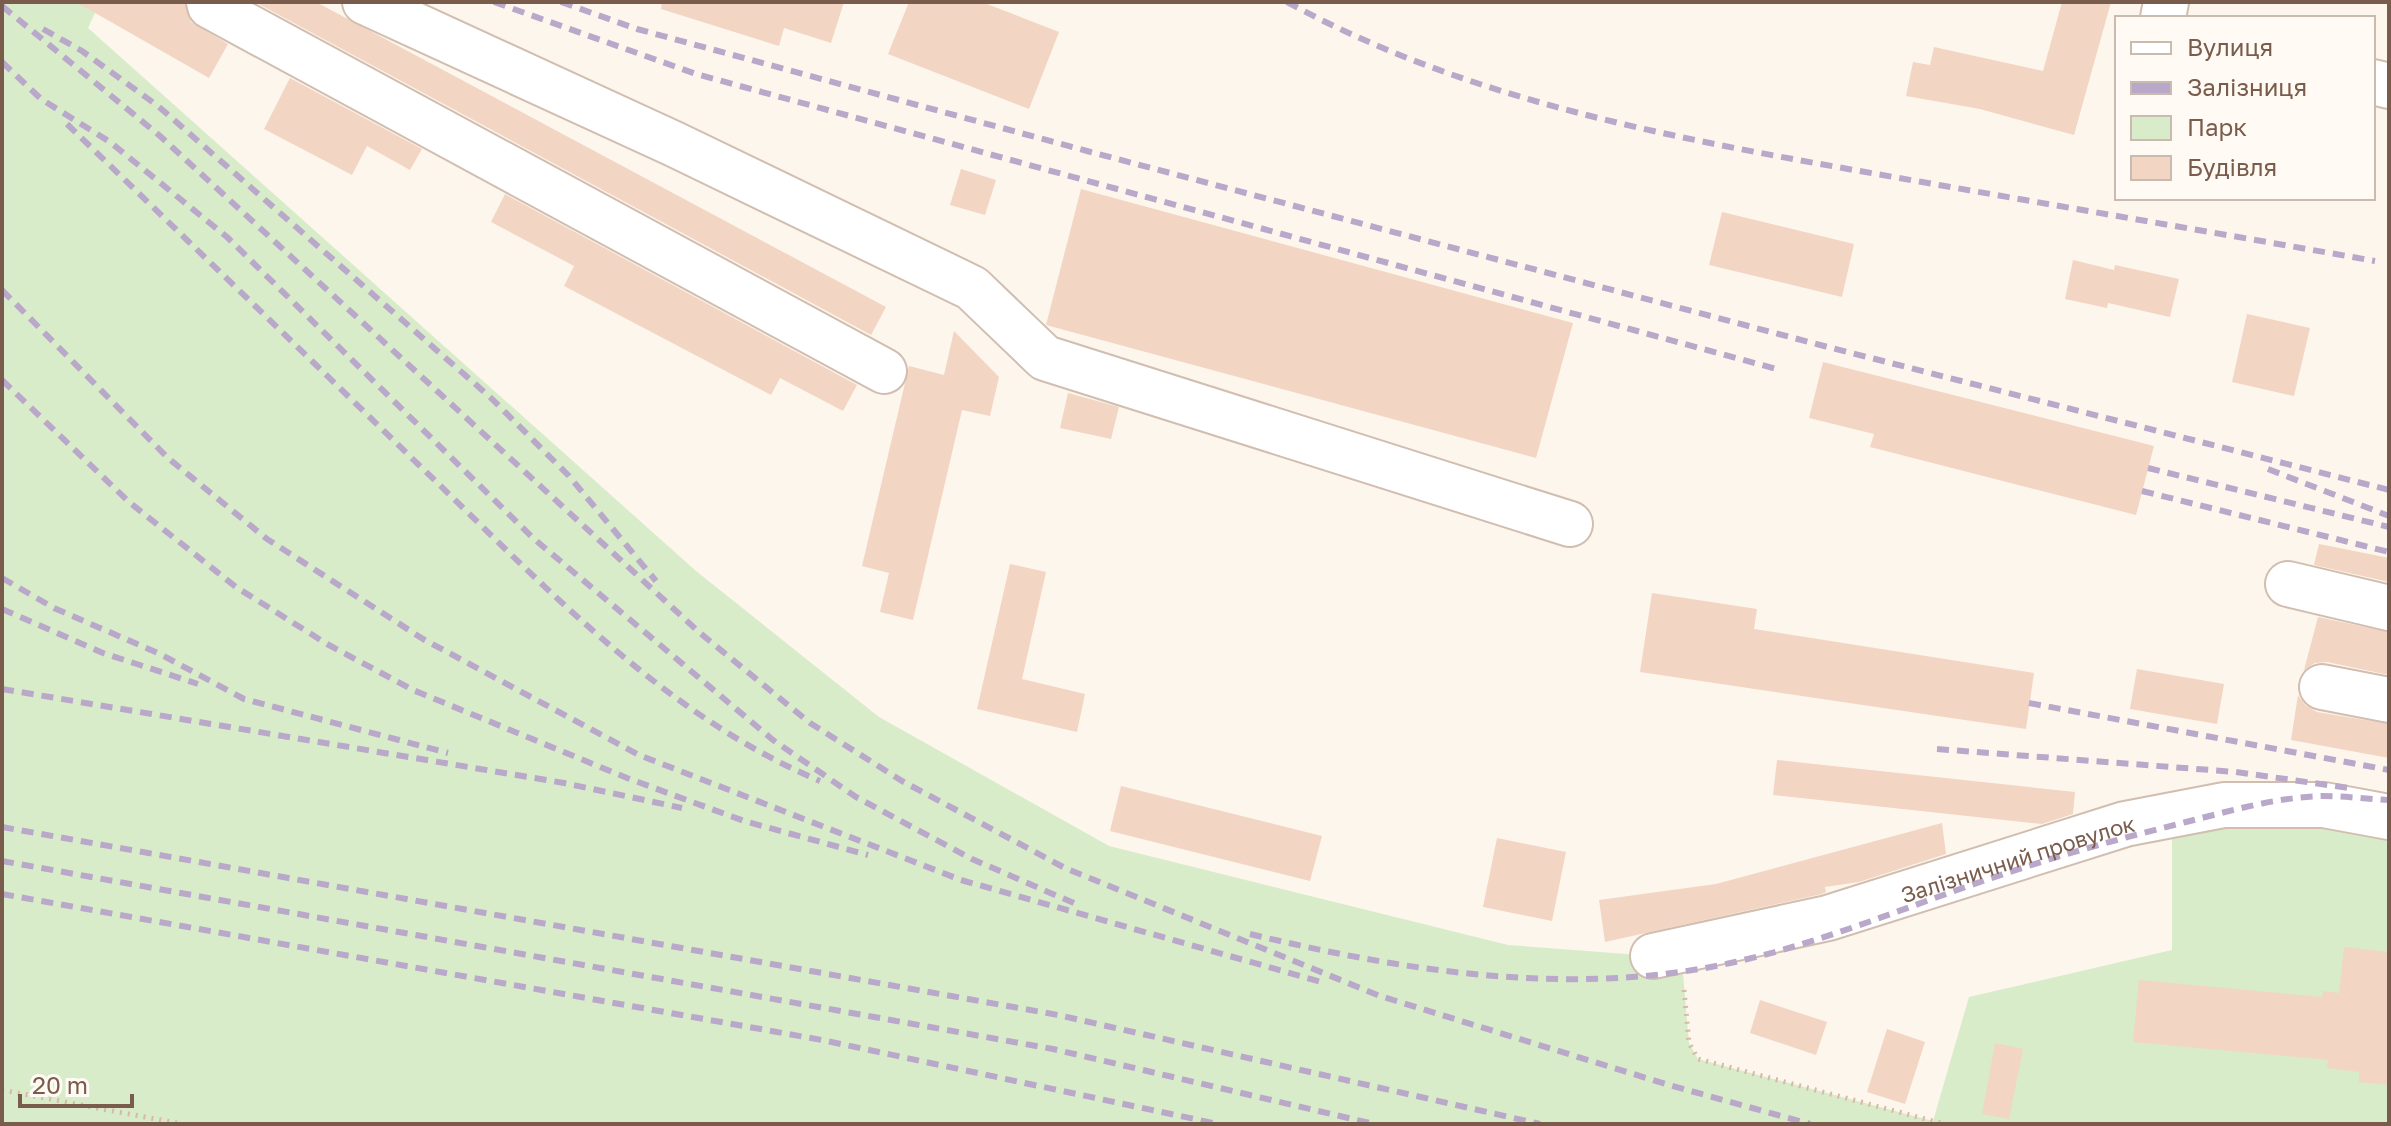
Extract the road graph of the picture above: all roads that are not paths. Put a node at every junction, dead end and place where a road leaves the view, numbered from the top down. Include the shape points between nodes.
1 (209, 2) edge
2 (365, 2) edge
3 (884, 371) dead end
4 (1570, 524) dead end
5 (2288, 584) dead end
6 (2389, 608) edge
7 (2322, 687) dead end
8 (2389, 700) edge
9 (2389, 817) edge
10 (1667, 953) road end

1 - 3 street
2 - 4 street via 972,288 1045,358
5 - 6 street
7 - 8 street
9 - 10 street, Залізничний провулок via 2324,805 2224,805 2125,824 1828,918

